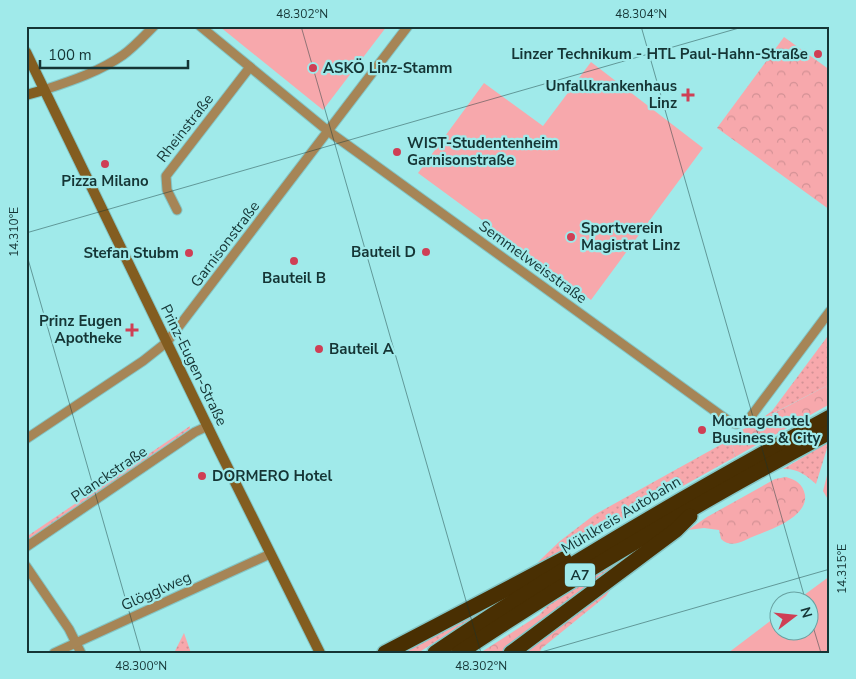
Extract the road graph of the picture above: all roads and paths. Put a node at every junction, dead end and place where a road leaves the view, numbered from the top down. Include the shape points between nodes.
1 (154, 26) edge
2 (200, 26) edge
3 (408, 26) edge
4 (26, 52) edge
5 (250, 67) junction
6 (44, 90) junction
7 (26, 95) edge
8 (328, 131) junction
9 (177, 210) dead end
10 (830, 310) edge
11 (167, 342) junction
12 (830, 417) edge
13 (208, 426) junction
14 (830, 432) edge
15 (26, 439) edge
16 (703, 502) junction
17 (610, 541) junction
18 (26, 547) edge
19 (270, 554) junction
20 (26, 566) edge
21 (77, 642) junction
22 (54, 653) edge
23 (82, 653) edge
24 (320, 653) edge
25 (385, 653) edge
26 (435, 653) edge
27 (459, 653) edge
28 (511, 653) edge

1 - 6 street via 112,62
2 - 5 street, Semmelweisstraße
3 - 8 street, Garnisonstraße
4 - 6 main road, Prinz-Eugen-Straße
5 - 8 street, Semmelweisstraße
5 - 9 street, Rheinstraße via 166,176 167,190
6 - 7 main road
6 - 11 main road, Prinz-Eugen-Straße
8 - 10 street, Semmelweisstraße via 730,422 736,424 749,419
8 - 11 street, Garnisonstraße
11 - 13 main road, Prinz-Eugen-Straße
11 - 15 street, Garnisonstraße via 143,362
12 - 17 highway, Mühlkreis Autobahn / A7
13 - 18 street, Planckstraße
13 - 19 main road, Prinz-Eugen-Straße
14 - 16 highway, Mühlkreis Autobahn / A7
16 - 27 highway, Mühlkreis Autobahn / A7 via 611,555
16 - 28 highway via 676,530
17 - 25 highway via 560,561
17 - 26 highway, Mühlkreis Autobahn / A7
19 - 21 street, Glögglweg
19 - 24 main road, Prinz-Eugen-Straße
20 - 21 street
21 - 22 street, Glögglweg
21 - 23 street

